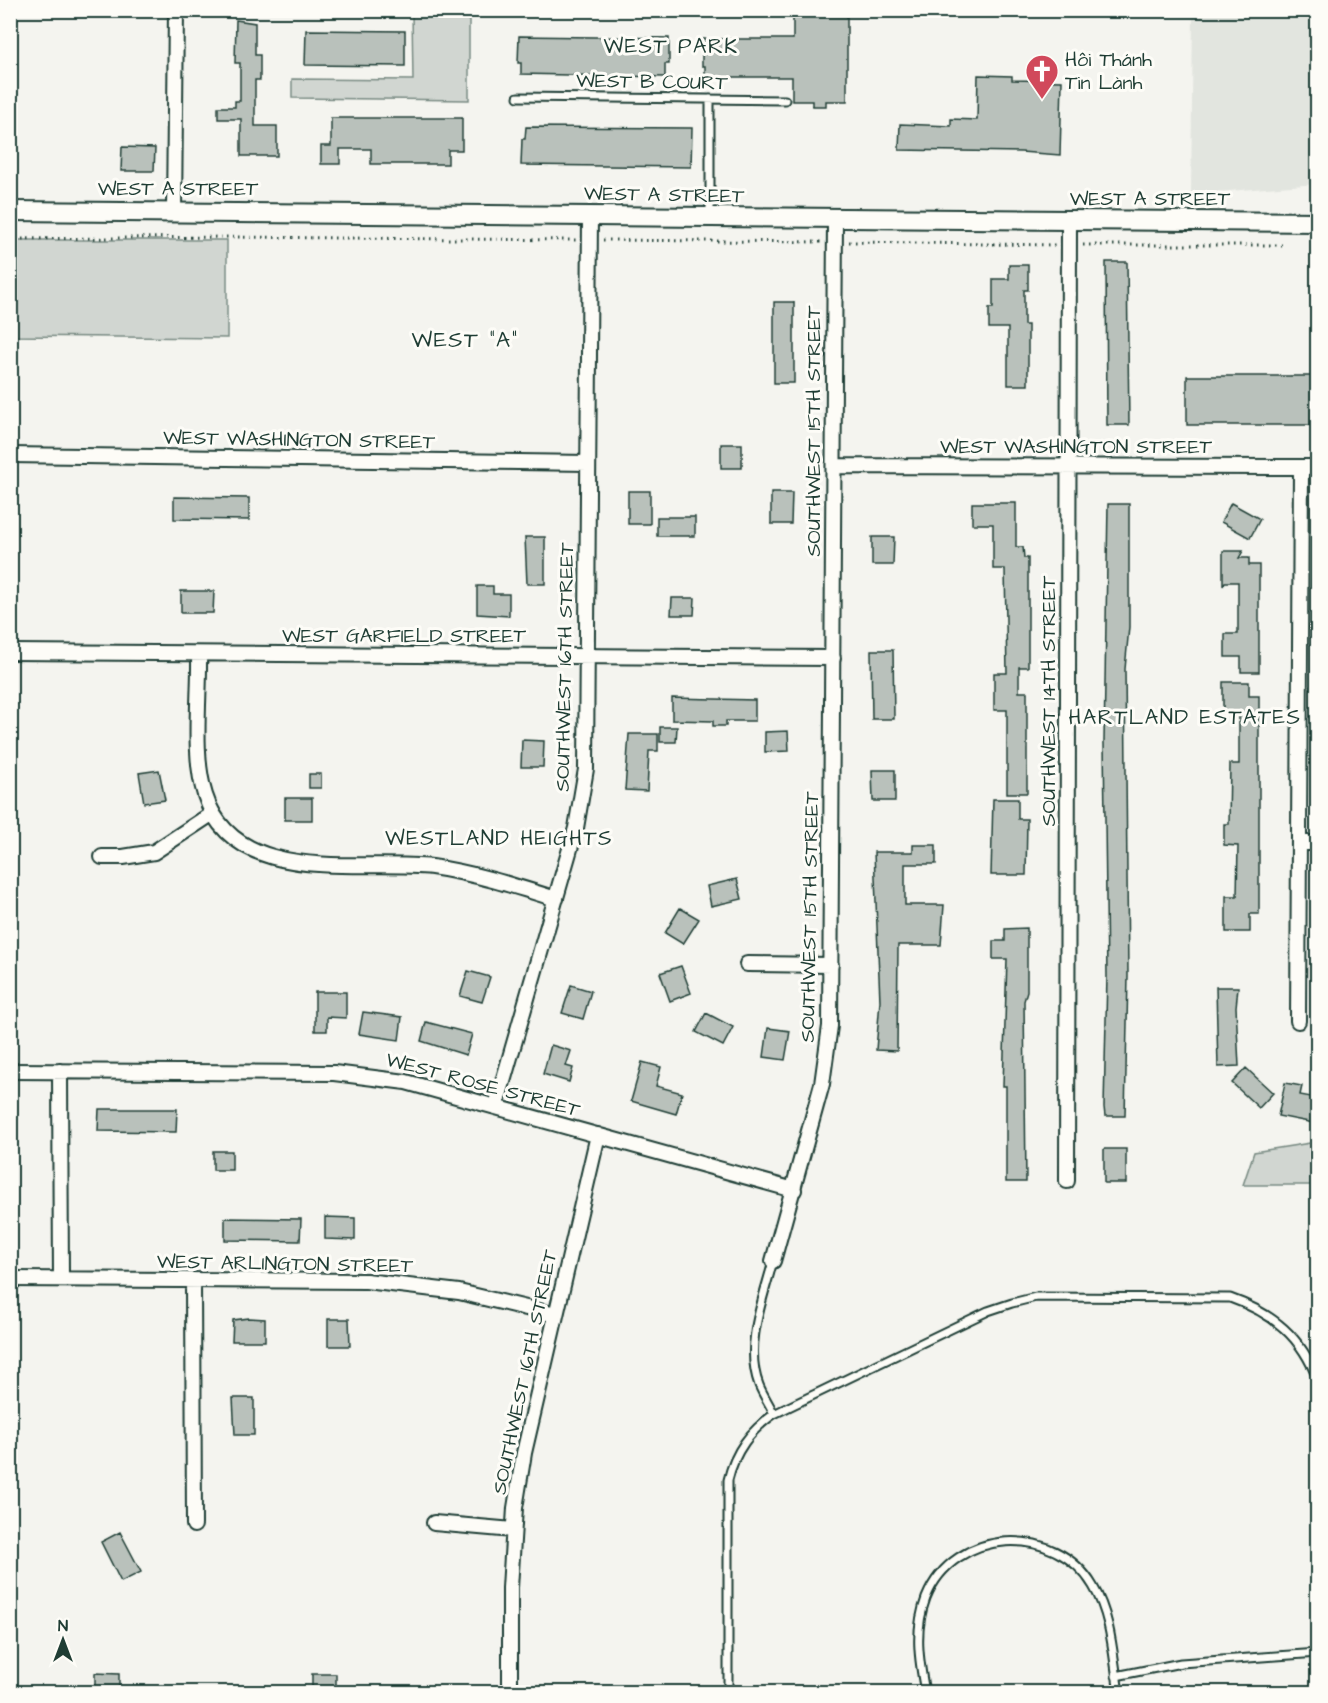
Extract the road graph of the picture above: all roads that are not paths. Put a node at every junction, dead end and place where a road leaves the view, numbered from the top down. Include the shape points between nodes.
1 (176, 10) edge
2 (518, 97) dead end
3 (710, 99) junction
4 (785, 100) dead end
5 (10, 211) edge
6 (174, 212) junction
7 (590, 216) junction
8 (710, 218) junction
9 (835, 219) junction
10 (1069, 220) junction
11 (1317, 222) edge
12 (10, 456) edge
13 (588, 463) junction
14 (834, 466) junction
15 (1069, 466) junction
16 (1301, 467) junction
17 (1317, 467) edge
18 (10, 652) edge
19 (199, 654) junction
20 (588, 657) junction
21 (833, 658) junction
22 (213, 813) junction
23 (1300, 843) junction
24 (1317, 843) edge
25 (102, 856) dead end
26 (556, 899) junction
27 (747, 964) dead end
28 (831, 965) junction
29 (1298, 1021) dead end
30 (10, 1071) edge
31 (60, 1071) junction
32 (496, 1107) junction
33 (598, 1135) junction
34 (1067, 1181) dead end
35 (794, 1190) junction
36 (773, 1261) joint
37 (10, 1279) edge
38 (61, 1279) junction
39 (193, 1280) junction
40 (556, 1315) junction
41 (1317, 1381) edge
42 (774, 1414) junction
43 (434, 1523) dead end
44 (194, 1526) dead end
45 (513, 1530) junction
46 (1317, 1653) edge
47 (1116, 1676) junction
48 (510, 1692) edge
49 (728, 1692) edge
50 (925, 1692) edge
51 (1119, 1692) edge

1 - 6 street
2 - 3 lane, WEST B COURT
3 - 4 lane, WEST B COURT
3 - 8 lane
5 - 6 main road, WEST A STREET
6 - 7 main road, WEST A STREET
7 - 8 main road, WEST A STREET
7 - 13 street, SOUTHWEST 16TH STREET
8 - 9 main road, WEST A STREET
9 - 10 main road, WEST A STREET
9 - 14 street, SOUTHWEST 15TH STREET
10 - 11 main road, WEST A STREET
10 - 15 street, SOUTHWEST 14TH STREET
12 - 13 street, WEST WASHINGTON STREET
13 - 20 street, SOUTHWEST 16TH STREET
14 - 15 street, WEST WASHINGTON STREET
14 - 21 street, SOUTHWEST 15TH STREET
15 - 16 street, WEST WASHINGTON STREET
15 - 34 street, SOUTHWEST 14TH STREET
16 - 17 street, WEST WASHINGTON STREET
16 - 23 street
18 - 19 street, WEST GARFIELD STREET
19 - 20 street, WEST GARFIELD STREET
19 - 22 street via 201,776
20 - 21 street, WEST GARFIELD STREET
20 - 26 street, SOUTHWEST 16TH STREET via 586,769
21 - 28 street, SOUTHWEST 15TH STREET
22 - 25 street via 154,852
22 - 26 street via 230,834 269,858 297,863 434,868
23 - 24 street
23 - 29 street
26 - 32 street, SOUTHWEST 16TH STREET
27 - 28 street
28 - 35 street, SOUTHWEST 15TH STREET via 826,1065
30 - 31 street, WEST ROSE STREET
31 - 32 street, WEST ROSE STREET via 371,1076
31 - 38 street
32 - 33 street, WEST ROSE STREET
33 - 35 street, WEST ROSE STREET
33 - 40 street, SOUTHWEST 16TH STREET
35 - 36 street, SOUTHWEST 15TH STREET
36 - 42 lane, SOUTHWEST 15TH STREET via 757,1321 753,1360 759,1384
37 - 38 street, WEST ARLINGTON STREET
38 - 39 street, WEST ARLINGTON STREET
39 - 40 street, WEST ARLINGTON STREET via 415,1285
39 - 44 street
40 - 45 street, SOUTHWEST 16TH STREET via 524,1453
41 - 42 lane via 1295,1337 1254,1306 1230,1298 1036,1297 988,1311
42 - 49 lane via 748,1436 737,1452 728,1480
43 - 45 street
45 - 48 street, SOUTHWEST 16TH STREET
46 - 47 lane via 1191,1662
47 - 50 lane via 1106,1617 1084,1573 1054,1550 1035,1542 1005,1540 977,1548 956,1560 927,1595 918,1635
47 - 51 lane

